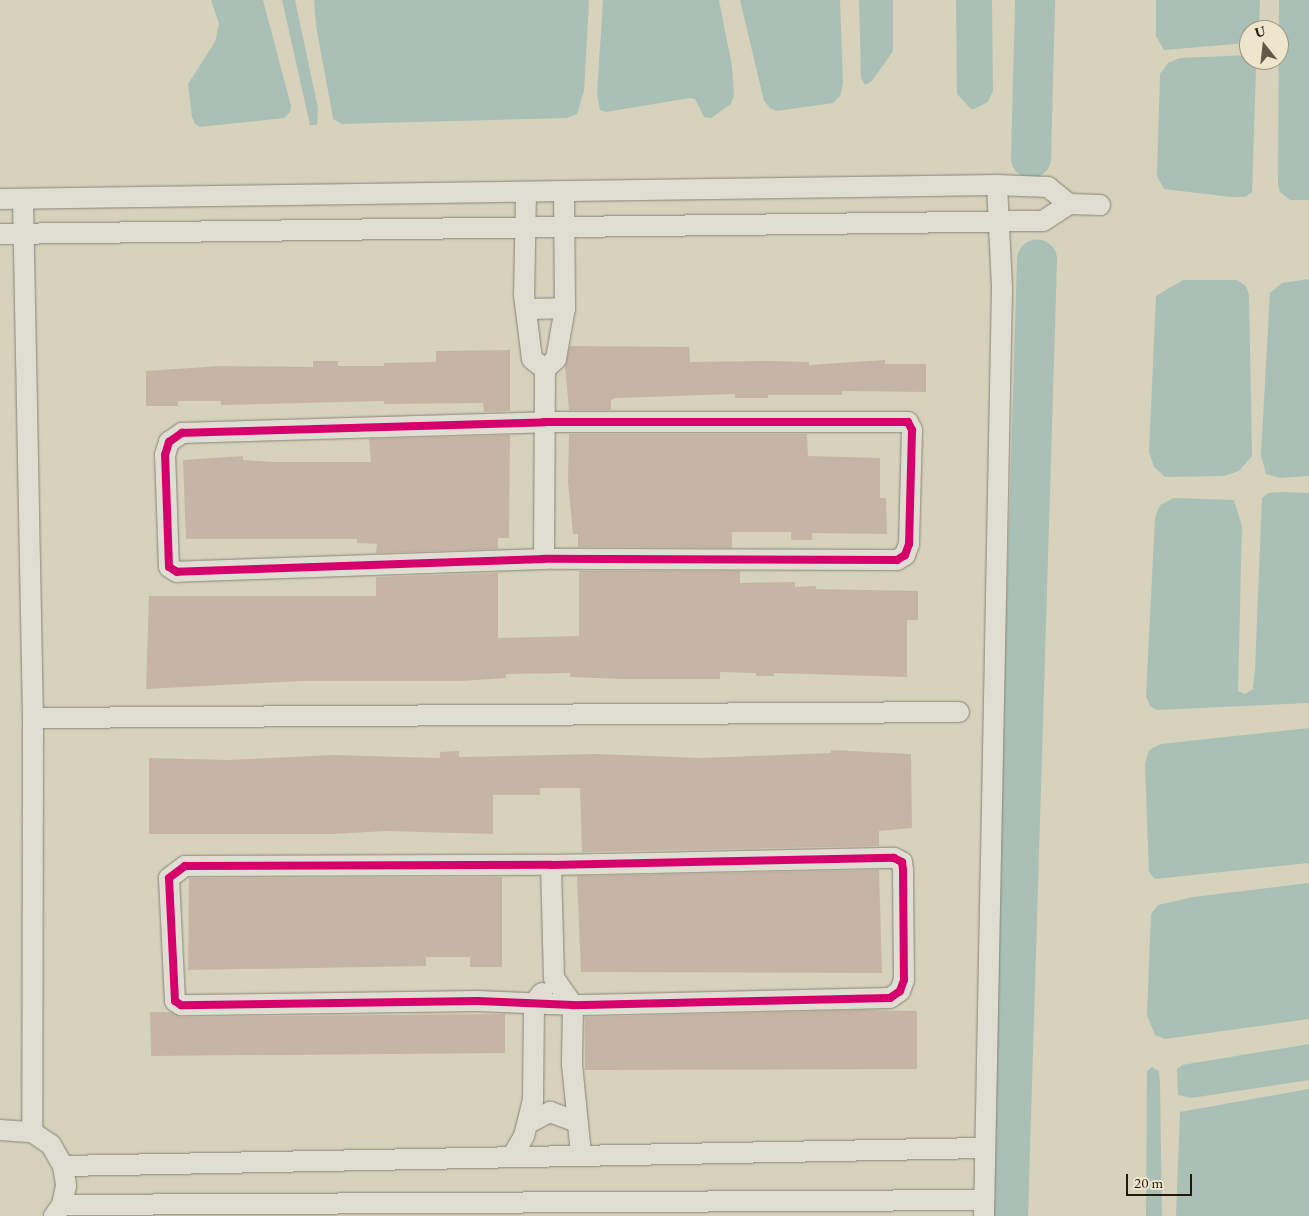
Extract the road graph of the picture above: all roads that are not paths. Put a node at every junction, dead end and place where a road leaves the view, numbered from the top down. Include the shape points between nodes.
1 (997, 185) junction
2 (564, 193) junction
3 (526, 194) junction
4 (0, 199) edge
5 (23, 199) junction
6 (1069, 204) junction
7 (1100, 205) dead end
8 (999, 222) junction
9 (527, 229) junction
10 (564, 229) junction
11 (0, 234) edge
12 (26, 234) junction
13 (565, 308) junction
14 (526, 309) junction
15 (545, 369) junction
16 (544, 422) junction
17 (544, 559) junction
18 (959, 712) dead end
19 (33, 718) junction
20 (551, 865) junction
21 (554, 978) junction
22 (534, 1003) junction
23 (573, 1005) junction
24 (576, 1121) junction
25 (528, 1123) junction
26 (0, 1130) edge
27 (32, 1132) junction
28 (983, 1148) junction
29 (581, 1154) junction
30 (513, 1155) junction
31 (63, 1166) junction
32 (984, 1208) edge
33 (58, 1211) edge

1 - 2 street
1 - 6 street via 1048,187
1 - 8 street
2 - 3 street
2 - 10 street
3 - 5 street
3 - 9 street
4 - 5 street
5 - 12 street
6 - 7 street
6 - 8 street via 1043,221
8 - 10 street
8 - 28 street via 1002,287
9 - 10 street
9 - 12 street
9 - 14 street
10 - 13 street
11 - 12 street
12 - 19 street
13 - 14 street
13 - 15 street via 556,360
14 - 15 street via 532,359
15 - 16 street
16 - 17 street
16 - 17 street via 908,422 912,430 909,544 905,555 897,560
16 - 17 street via 182,433 169,442 166,455 167,556 169,567 177,572
18 - 19 street
19 - 27 street
20 - 21 street
20 - 22 street via 185,866 169,878 175,1000 178,1004
20 - 23 street via 894,858 902,862 904,980 900,991 890,998
21 - 22 street
21 - 23 street
22 - 23 street
22 - 25 street via 533,1101
23 - 24 street via 572,1064
24 - 25 street via 550,1112
24 - 29 street
25 - 30 street
26 - 27 street
27 - 31 street via 51,1145
28 - 29 street
28 - 32 street
29 - 30 street
30 - 31 street
31 - 33 street via 66,1186
32 - 33 street

